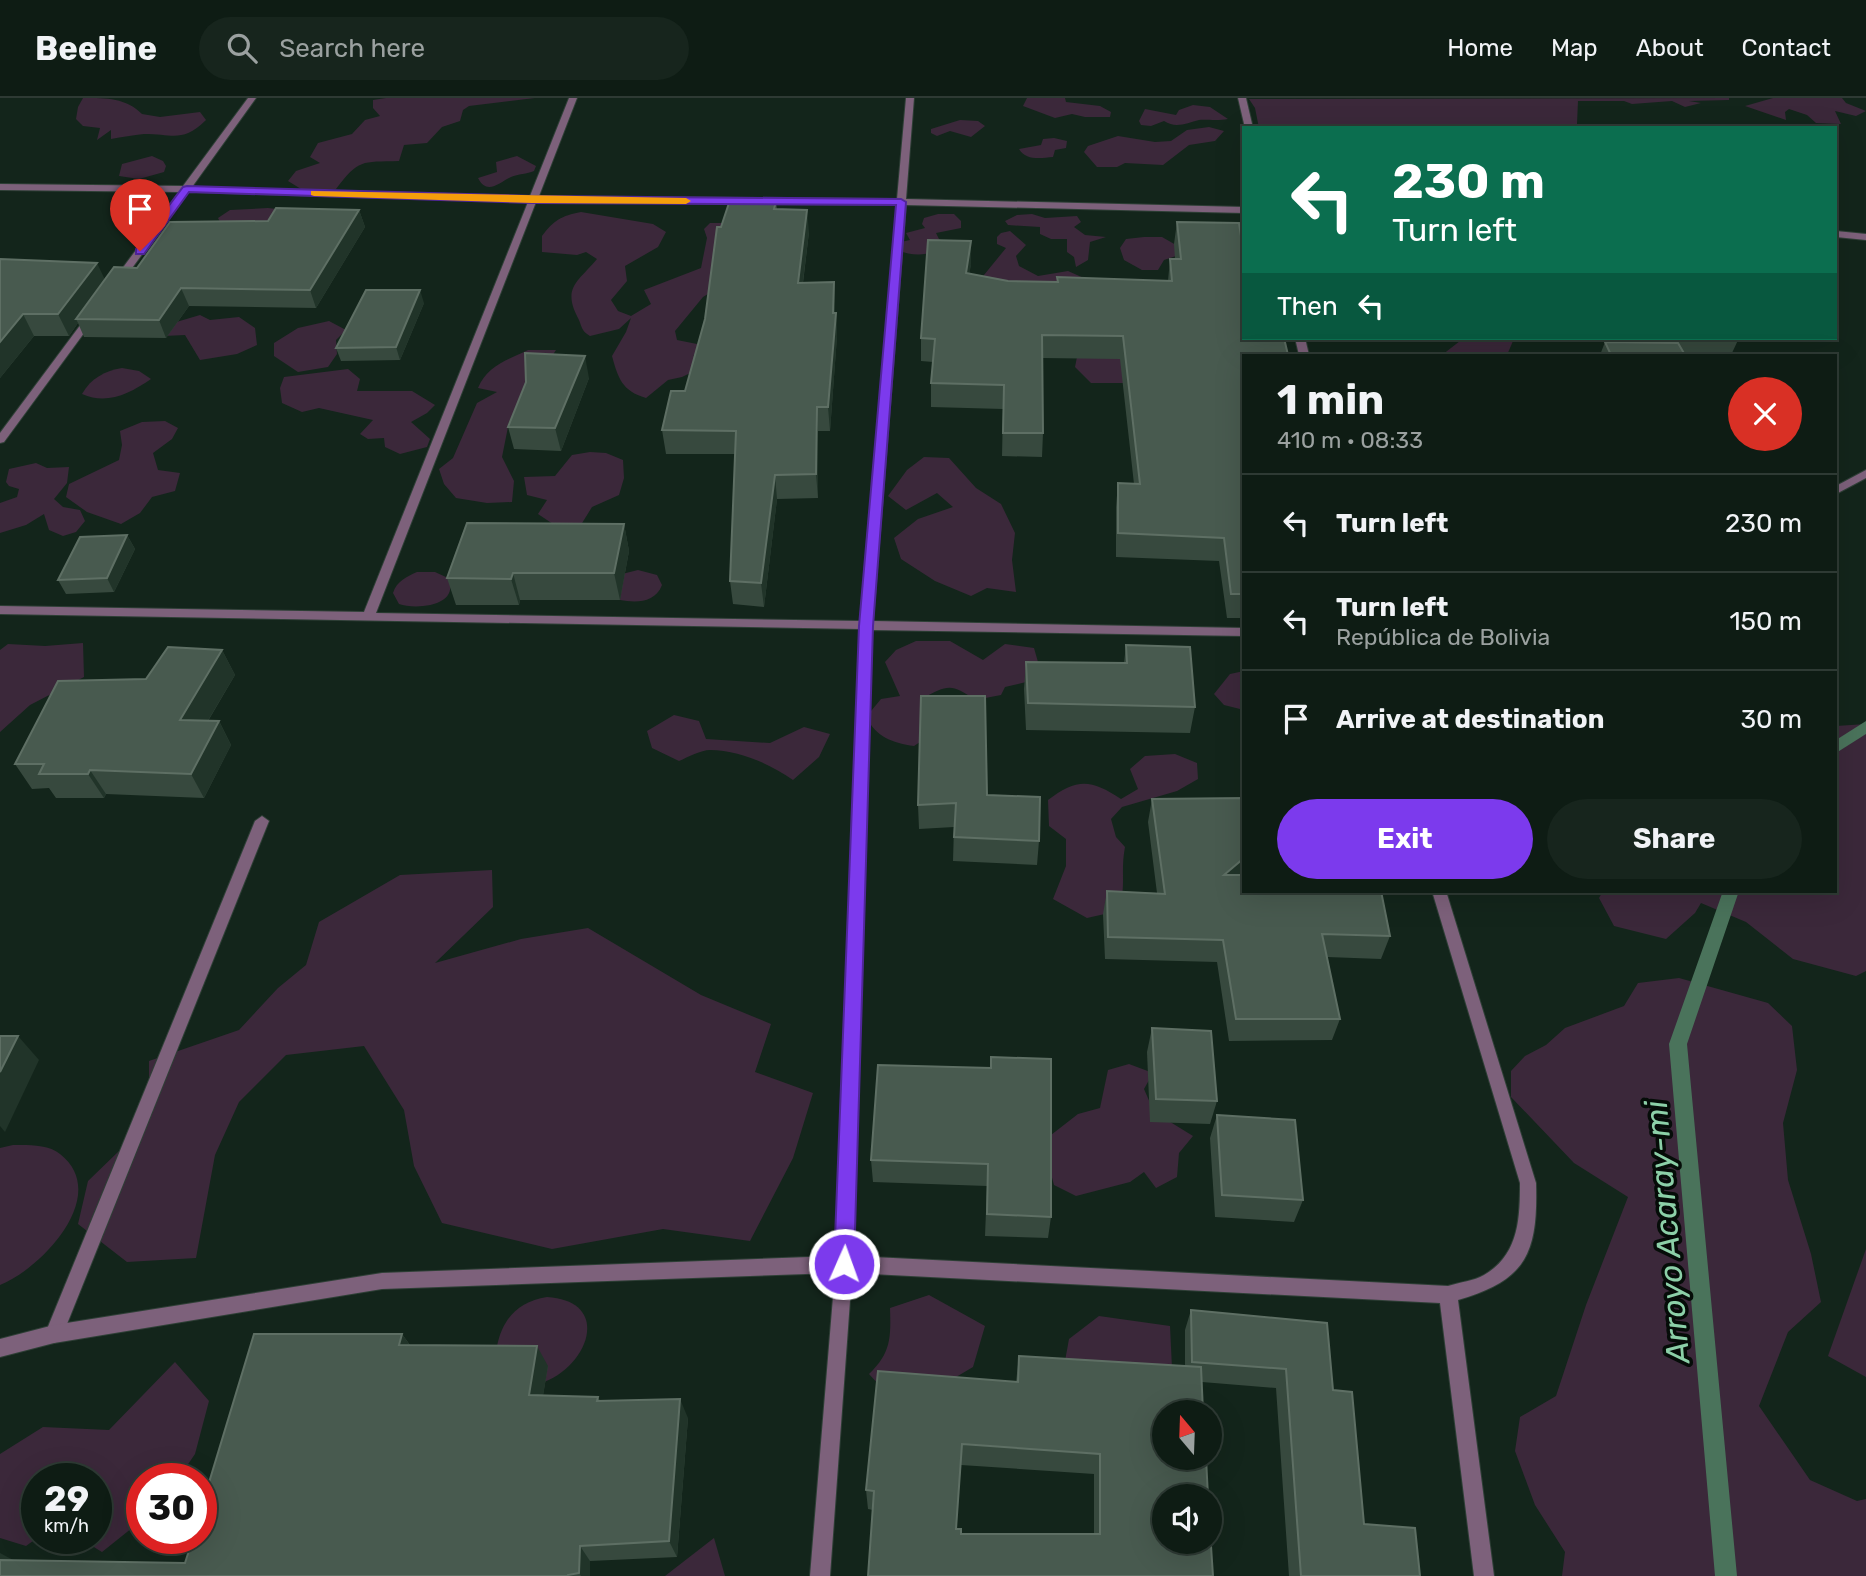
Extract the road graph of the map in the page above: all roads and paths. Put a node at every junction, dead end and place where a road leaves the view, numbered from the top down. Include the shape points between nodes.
1 (252, 98) edge
2 (573, 98) edge
3 (910, 98) edge
4 (1242, 98) edge
5 (1249, 126) edge
6 (0, 187) edge
7 (187, 189) junction
8 (532, 200) junction
9 (901, 202) junction
10 (1242, 210) edge
11 (1837, 234) edge
12 (1866, 237) edge
13 (114, 287) edge
14 (97, 309) edge
15 (0, 440) edge
16 (1866, 473) edge
17 (1837, 490) edge
18 (0, 610) edge
19 (368, 617) junction
20 (866, 626) junction
21 (1242, 632) edge
22 (262, 821) dead end
23 (1440, 893) edge
24 (844, 1264) junction
25 (1448, 1295) junction
26 (54, 1334) junction
27 (0, 1348) edge
28 (820, 1576) edge
29 (1484, 1576) edge

1 - 7 street
2 - 8 street
3 - 9 street
4 - 5 street
6 - 7 street
7 - 8 street
7 - 13 street
8 - 9 street
8 - 19 street
9 - 10 street
9 - 20 street
11 - 12 street
14 - 15 street
16 - 17 street
18 - 19 street
19 - 20 street
20 - 21 street
20 - 24 street
22 - 26 street
23 - 25 street via 1528,1183 1529,1223 1516,1258 1491,1280
24 - 25 street
24 - 26 street via 382,1281
24 - 28 street
25 - 29 street
26 - 27 street

